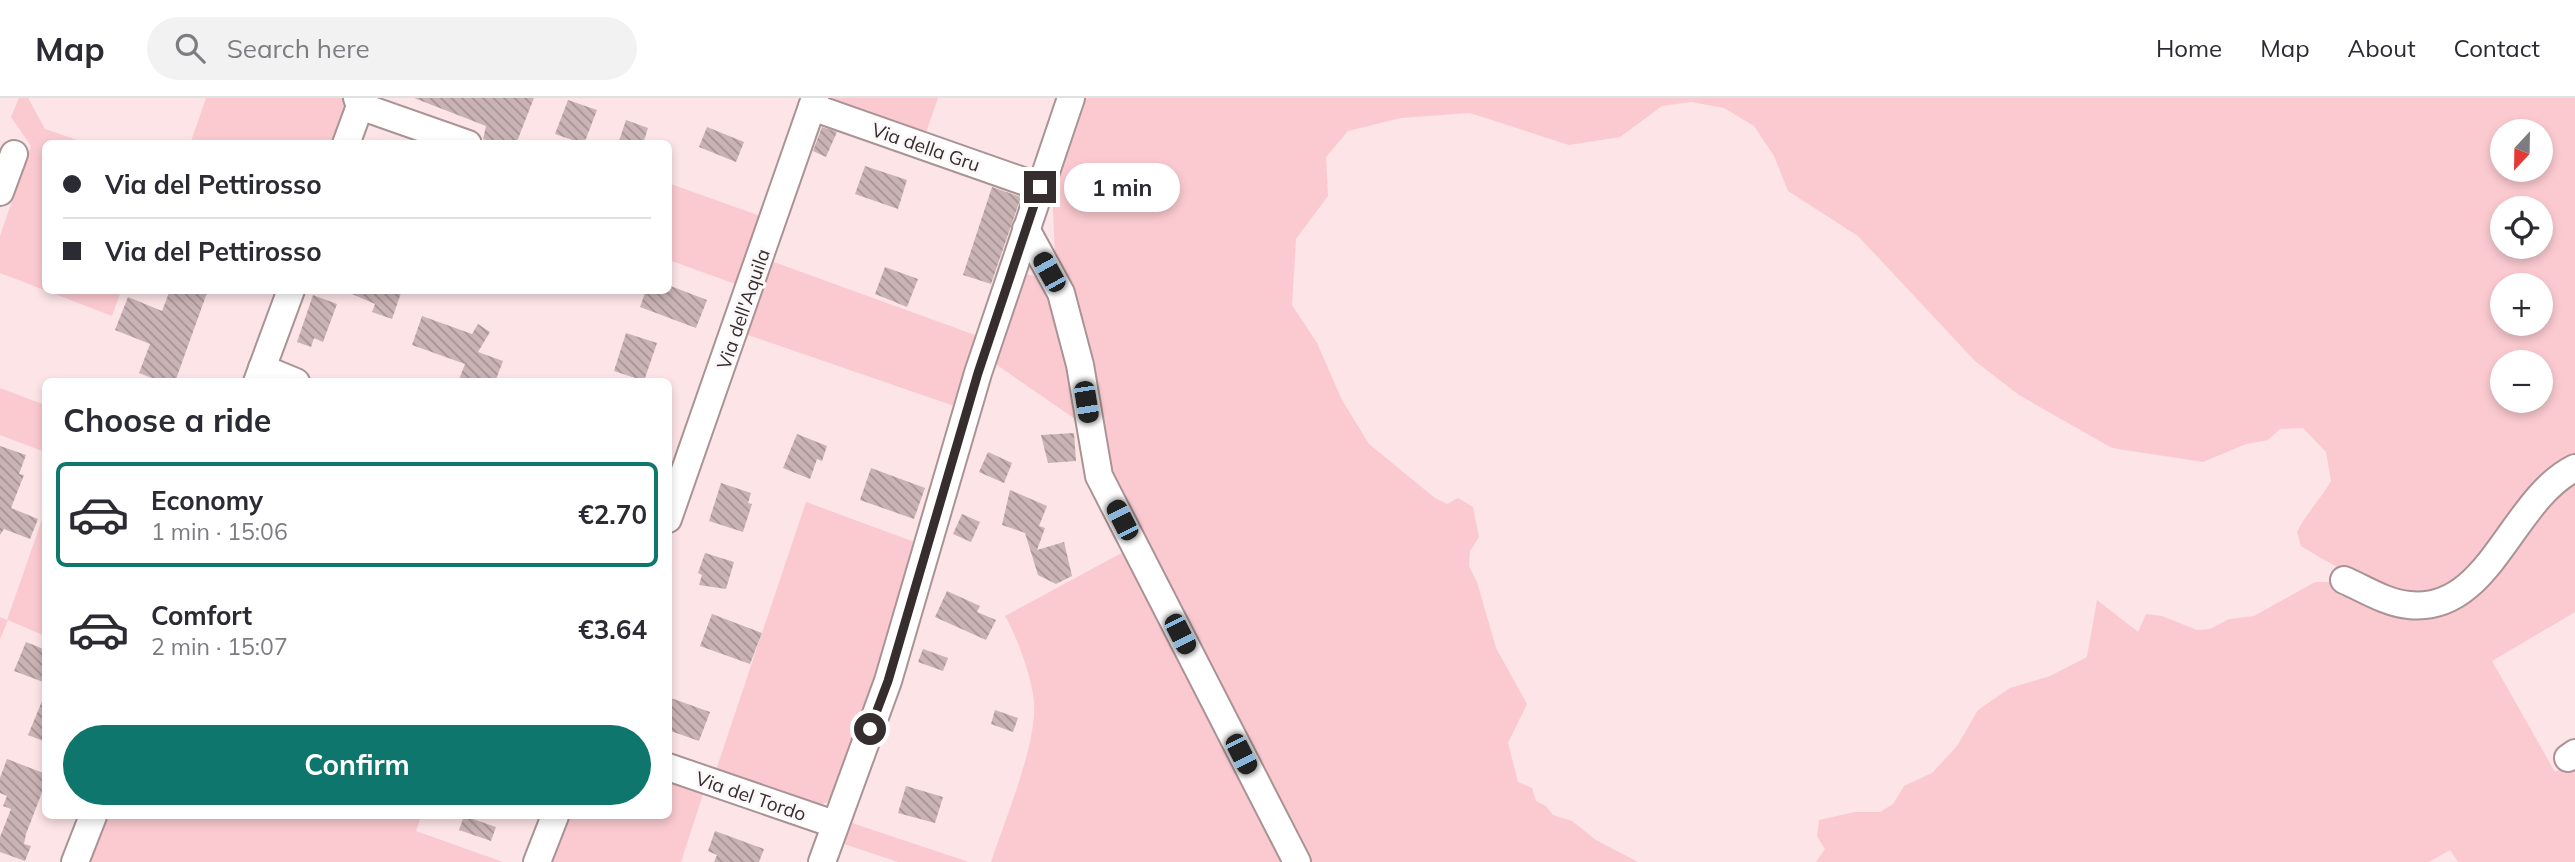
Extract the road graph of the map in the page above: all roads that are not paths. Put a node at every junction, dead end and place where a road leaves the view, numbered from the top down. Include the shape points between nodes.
1 (1071, 98) edge
2 (359, 102) edge
3 (814, 103) edge
4 (347, 140) edge
5 (458, 140) edge
6 (14, 154) dead end
7 (1040, 187) junction
8 (0, 192) edge
9 (1026, 229) junction
10 (289, 294) edge
11 (259, 375) edge
12 (2575, 468) edge
13 (672, 508) edge
14 (2344, 580) dead end
15 (672, 768) edge
16 (92, 819) edge
17 (554, 819) edge
18 (834, 824) junction
19 (75, 862) edge
20 (537, 862) edge
21 (822, 862) edge
22 (1297, 862) edge

1 - 7 street
2 - 4 street
2 - 5 street
3 - 7 street, Via della Gru
3 - 13 street, Via dell'Aquila
6 - 8 street
7 - 9 street
9 - 18 street via 978,373 888,681
9 - 22 street via 1061,293 1080,365 1099,476
10 - 11 street
12 - 14 street via 2550,484 2525,510 2473,583 2452,597 2412,606
15 - 18 street, Via del Tordo
16 - 19 street
17 - 20 street
18 - 21 street

